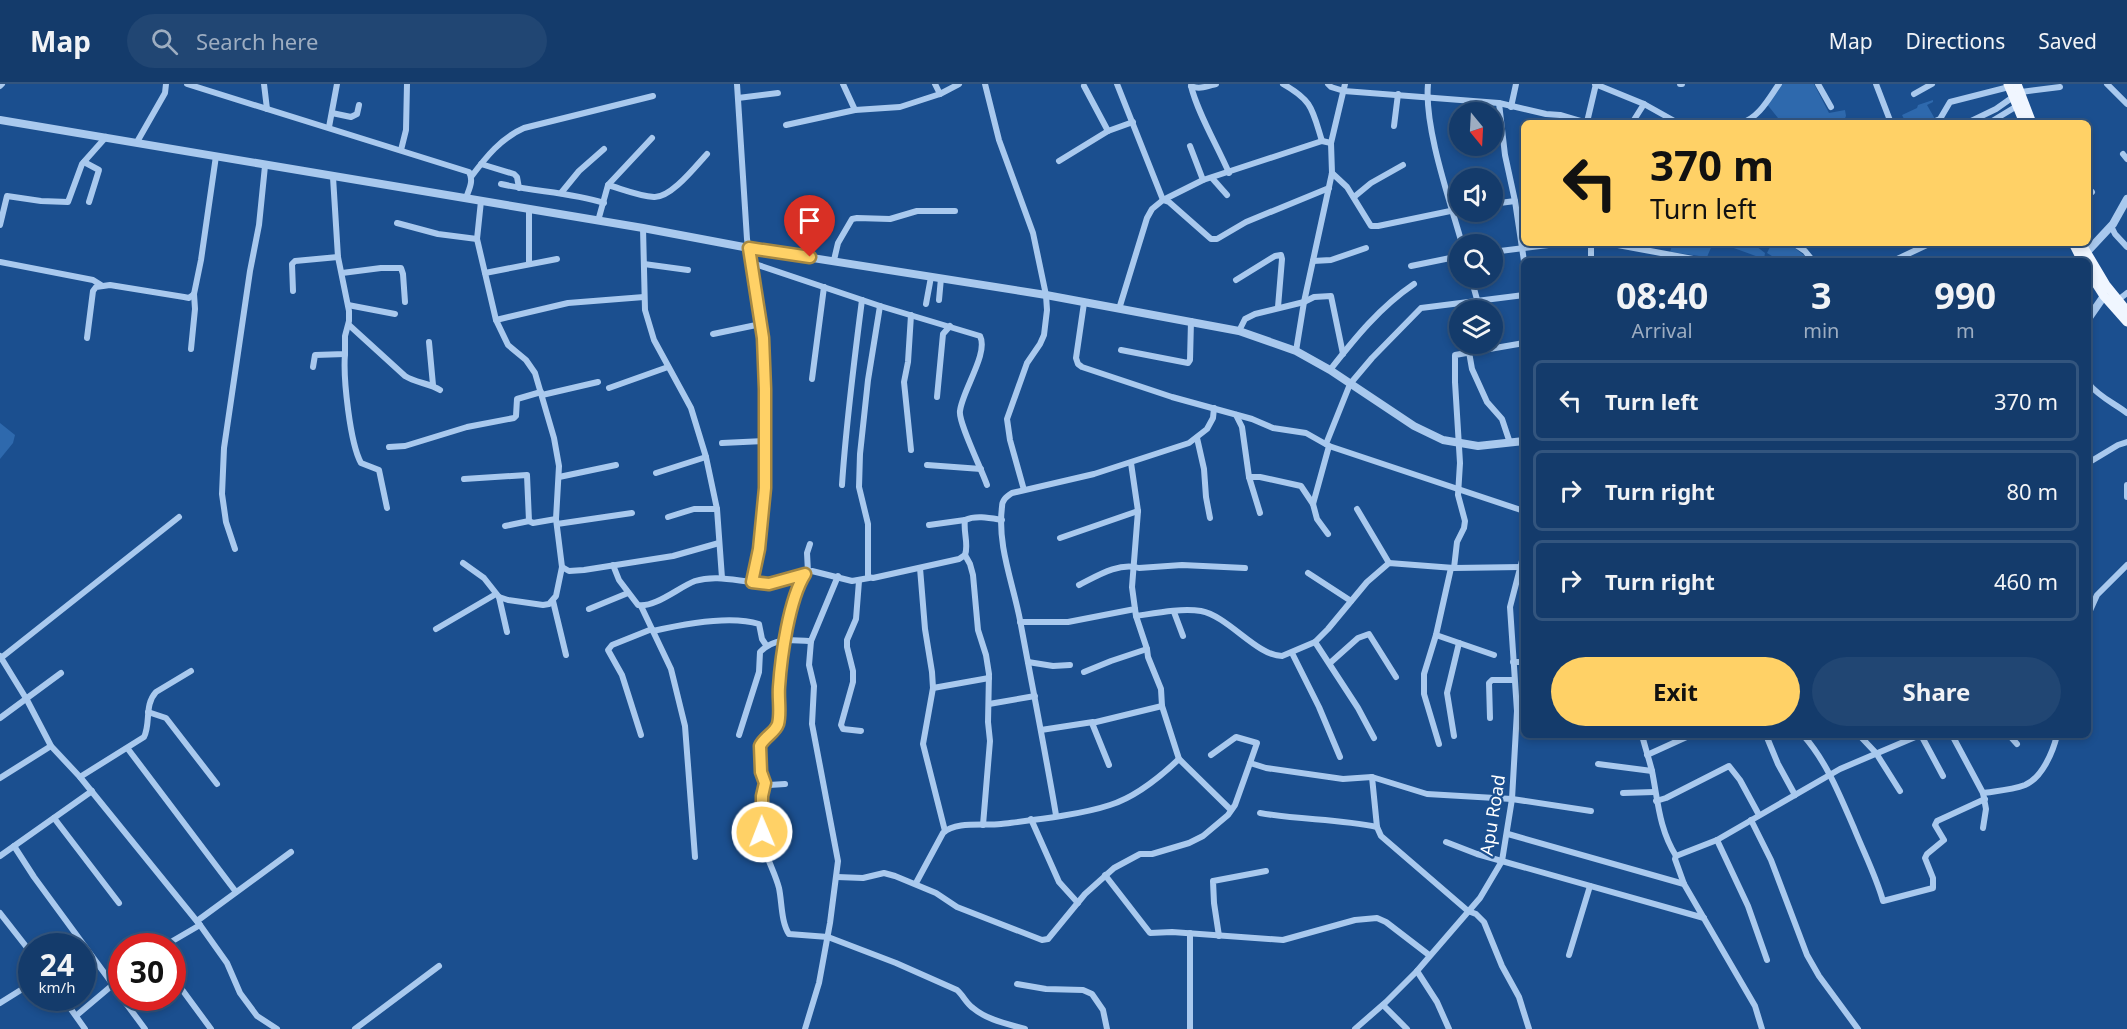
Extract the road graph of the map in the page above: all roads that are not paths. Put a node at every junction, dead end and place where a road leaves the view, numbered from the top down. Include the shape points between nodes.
1 (166, 84) edge
2 (187, 84) edge
3 (264, 84) edge
4 (337, 84) edge
5 (407, 84) edge
6 (737, 84) edge
7 (843, 84) edge
8 (935, 84) edge
9 (959, 84) edge
10 (986, 84) edge
11 (1117, 84) edge
12 (1216, 84) edge
13 (1282, 84) edge
14 (1328, 84) edge
15 (1428, 84) edge
16 (1516, 84) edge
17 (1595, 84) edge
18 (1779, 84) edge
19 (1818, 84) edge
20 (1876, 84) edge
21 (1932, 84) edge
22 (2107, 84) edge
23 (1191, 85) edge
24 (1084, 86) dead end
25 (207, 87) edge
26 (1344, 87) edge
27 (2044, 87) edge
28 (2061, 87) dead end
29 (2014, 92) edge
30 (778, 93) dead end
31 (940, 94) junction
32 (1398, 94) junction
33 (1914, 94) dead end
34 (653, 96) dead end
35 (1427, 96) junction
36 (738, 98) junction
37 (1489, 102) edge
38 (1503, 104) edge
39 (1644, 104) junction
40 (2127, 104) edge
41 (359, 105) dead end
42 (1511, 107) junction
43 (1831, 107) dead end
44 (267, 109) junction
45 (855, 110) junction
46 (332, 112) junction
47 (0, 120) edge
48 (1578, 120) edge
49 (1587, 120) edge
50 (1634, 120) edge
51 (1664, 120) edge
52 (1752, 120) edge
53 (1890, 120) edge
54 (1936, 120) edge
55 (1972, 120) edge
56 (1991, 120) edge
57 (2023, 120) edge
58 (2030, 120) edge
59 (1133, 122) junction
60 (786, 125) dead end
61 (1394, 126) dead end
62 (329, 128) junction
63 (1108, 131) junction
64 (106, 137) junction
65 (652, 138) dead end
66 (1503, 138) edge
67 (1322, 141) junction
68 (137, 142) junction
69 (1331, 143) junction
70 (1190, 146) dead end
71 (604, 149) dead end
72 (401, 150) junction
73 (707, 154) dead end
74 (216, 156) junction
75 (1059, 161) dead end
76 (84, 162) junction
77 (481, 164) junction
78 (1403, 165) dead end
79 (265, 166) junction
80 (1229, 173) junction
81 (1332, 173) junction
82 (333, 177) junction
83 (471, 177) junction
84 (1212, 178) junction
85 (1203, 180) junction
86 (501, 184) dead end
87 (608, 185) junction
88 (519, 188) junction
89 (1329, 188) junction
90 (1449, 188) edge
91 (561, 193) junction
92 (1227, 195) dead end
93 (1354, 197) junction
94 (466, 198) junction
95 (1163, 200) junction
96 (481, 201) junction
97 (1515, 201) junction
98 (89, 202) dead end
99 (604, 203) junction
100 (1503, 203) edge
101 (2126, 204) edge
102 (529, 210) junction
103 (955, 211) dead end
104 (1449, 211) edge
105 (598, 221) junction
106 (397, 223) dead end
107 (0, 225) edge
108 (2111, 226) junction
109 (643, 228) junction
110 (477, 239) junction
111 (1532, 246) edge
112 (1623, 246) edge
113 (1797, 246) edge
114 (1925, 246) edge
115 (1521, 247) junction
116 (2127, 247) edge
117 (749, 248) junction
118 (1366, 248) dead end
119 (1503, 250) edge
120 (338, 257) junction
121 (2084, 257) edge
122 (1449, 258) edge
123 (1523, 258) edge
124 (1688, 258) edge
125 (1812, 258) edge
126 (1899, 258) edge
127 (557, 259) dead end
128 (834, 260) junction
129 (1313, 261) junction
130 (0, 262) edge
131 (752, 263) junction
132 (529, 264) junction
133 (644, 264) junction
134 (1411, 266) dead end
135 (2091, 268) edge
136 (688, 270) dead end
137 (342, 273) junction
138 (485, 273) junction
139 (2091, 276) edge
140 (930, 277) junction
141 (941, 278) junction
142 (1236, 280) dead end
143 (1414, 284) dead end
144 (102, 285) junction
145 (824, 287) junction
146 (1474, 288) edge
147 (293, 291) dead end
148 (2127, 293) edge
149 (194, 294) junction
150 (1046, 295) junction
151 (1521, 295) edge
152 (2104, 296) junction
153 (644, 297) junction
154 (861, 300) junction
155 (939, 300) dead end
156 (1477, 300) joint
157 (405, 302) dead end
158 (1304, 302) junction
159 (2114, 302) junction
160 (1084, 303) junction
161 (927, 304) dead end
162 (1449, 304) edge
163 (348, 305) junction
164 (880, 306) junction
165 (1278, 307) junction
166 (1119, 309) junction
167 (2127, 311) edge
168 (395, 314) dead end
169 (911, 315) junction
170 (2091, 316) edge
171 (496, 320) junction
172 (1191, 321) junction
173 (2127, 322) edge
174 (761, 324) junction
175 (348, 325) junction
176 (950, 326) junction
177 (1239, 331) junction
178 (713, 334) dead end
179 (87, 338) dead end
180 (429, 342) dead end
181 (1521, 343) edge
182 (1503, 345) edge
183 (191, 349) dead end
184 (1121, 350) dead end
185 (1296, 351) junction
186 (345, 354) junction
187 (1343, 354) junction
188 (1460, 354) edge
189 (1469, 354) edge
190 (313, 367) dead end
191 (668, 367) junction
192 (1330, 370) junction
193 (812, 379) dead end
194 (598, 382) dead end
195 (1350, 384) junction
196 (433, 385) junction
197 (2091, 387) edge
198 (609, 388) dead end
199 (440, 390) dead end
200 (542, 394) junction
201 (937, 398) dead end
202 (1214, 408) junction
203 (2127, 413) edge
204 (1236, 415) junction
205 (1197, 438) junction
206 (765, 441) junction
207 (1521, 441) edge
208 (2127, 442) edge
209 (722, 443) dead end
210 (1509, 443) junction
211 (1458, 444) junction
212 (1327, 445) junction
213 (389, 447) dead end
214 (911, 450) dead end
215 (706, 457) junction
216 (2091, 461) edge
217 (1131, 463) junction
218 (616, 465) dead end
219 (927, 465) dead end
220 (981, 469) junction
221 (656, 473) dead end
222 (559, 477) junction
223 (1249, 477) junction
224 (464, 479) dead end
225 (842, 485) dead end
226 (987, 485) dead end
227 (2127, 485) edge
228 (1459, 488) junction
229 (1024, 490) junction
230 (2127, 497) edge
231 (1313, 504) junction
232 (387, 508) dead end
233 (717, 509) junction
234 (1358, 509) dead end
235 (1521, 510) edge
236 (1138, 511) junction
237 (632, 513) dead end
238 (1260, 513) dead end
239 (179, 517) dead end
240 (668, 517) dead end
241 (1210, 518) dead end
242 (965, 520) junction
243 (1002, 520) junction
244 (530, 521) junction
245 (557, 521) junction
246 (929, 525) dead end
247 (505, 526) dead end
248 (1328, 534) dead end
249 (1060, 538) dead end
250 (719, 543) junction
251 (810, 544) dead end
252 (235, 549) dead end
253 (965, 555) junction
254 (463, 563) dead end
255 (1389, 563) junction
256 (613, 565) junction
257 (2127, 565) edge
258 (562, 567) junction
259 (1133, 567) junction
260 (1521, 567) joint
261 (920, 568) junction
262 (1245, 568) dead end
263 (1453, 568) junction
264 (807, 573) junction
265 (1308, 573) dead end
266 (838, 576) junction
267 (722, 578) junction
268 (869, 578) junction
269 (1521, 578) edge
270 (859, 581) junction
271 (752, 582) junction
272 (1079, 585) dead end
273 (628, 593) junction
274 (498, 595) junction
275 (1351, 601) junction
276 (553, 602) junction
277 (641, 606) junction
278 (589, 609) dead end
279 (2091, 609) edge
280 (1135, 612) junction
281 (1174, 612) junction
282 (1020, 622) junction
283 (436, 629) dead end
284 (653, 630) junction
285 (507, 632) dead end
286 (1436, 635) junction
287 (1183, 636) dead end
288 (785, 639) junction
289 (811, 641) junction
290 (1315, 642) junction
291 (1459, 643) junction
292 (766, 645) junction
293 (1147, 650) junction
294 (1292, 653) junction
295 (566, 655) dead end
296 (1494, 655) dead end
297 (1, 657) edge
298 (1028, 662) junction
299 (1514, 662) junction
300 (1521, 662) edge
301 (1330, 663) junction
302 (1070, 665) dead end
303 (191, 671) dead end
304 (1084, 672) dead end
305 (61, 673) dead end
306 (1396, 677) dead end
307 (989, 678) junction
308 (1514, 680) junction
309 (933, 688) junction
310 (1035, 696) junction
311 (27, 700) junction
312 (989, 704) junction
313 (1162, 706) junction
314 (1521, 711) edge
315 (148, 712) junction
316 (0, 718) edge
317 (1490, 718) dead end
318 (1093, 722) junction
319 (1041, 729) junction
320 (861, 731) dead end
321 (641, 735) dead end
322 (739, 735) dead end
323 (1454, 736) dead end
324 (1374, 738) dead end
325 (1643, 738) edge
326 (1684, 738) edge
327 (1767, 738) edge
328 (1805, 738) edge
329 (1862, 738) edge
330 (1913, 738) edge
331 (1922, 738) edge
332 (1954, 738) edge
333 (2012, 738) edge
334 (2056, 738) edge
335 (1439, 744) dead end
336 (2017, 744) dead end
337 (51, 746) junction
338 (128, 749) junction
339 (1876, 753) junction
340 (1211, 755) dead end
341 (1647, 755) junction
342 (1340, 757) dead end
343 (1179, 759) junction
344 (1250, 763) junction
345 (1598, 764) dead end
346 (1109, 765) dead end
347 (1652, 771) junction
348 (1830, 774) junction
349 (1943, 776) dead end
350 (80, 777) junction
351 (1372, 777) junction
352 (0, 778) edge
353 (765, 783) junction
354 (217, 784) dead end
355 (785, 784) dead end
356 (1900, 791) dead end
357 (92, 792) junction
358 (1654, 792) junction
359 (1623, 793) dead end
360 (1796, 795) junction
361 (1984, 796) junction
362 (1512, 799) junction
363 (1656, 801) junction
364 (1231, 810) junction
365 (1591, 811) dead end
366 (1260, 813) dead end
367 (1056, 815) junction
368 (1759, 815) junction
369 (54, 818) junction
370 (1031, 819) junction
371 (1751, 820) junction
372 (983, 825) junction
373 (1377, 826) junction
374 (1983, 828) dead end
375 (945, 831) junction
376 (1508, 834) junction
377 (1717, 840) junction
378 (1446, 842) dead end
379 (14, 846) junction
380 (291, 852) dead end
381 (0, 856) edge
382 (1676, 856) junction
383 (695, 857) dead end
384 (1502, 861) junction
385 (1266, 871) dead end
386 (1105, 875) junction
387 (837, 877) junction
388 (916, 883) junction
389 (1684, 884) junction
390 (1590, 886) junction
391 (236, 892) junction
392 (119, 903) dead end
393 (1078, 903) junction
394 (1468, 911) junction
395 (0, 913) edge
396 (1705, 919) junction
397 (198, 923) junction
398 (183, 933) edge
399 (1190, 933) junction
400 (18, 936) edge
401 (1219, 936) junction
402 (828, 937) junction
403 (1429, 955) junction
404 (1569, 955) dead end
405 (1767, 960) dead end
406 (439, 966) dead end
407 (1417, 971) junction
408 (108, 979) edge
409 (1017, 984) dead end
410 (108, 989) edge
411 (18, 992) edge
412 (186, 995) edge
413 (0, 1004) edge
414 (1383, 1005) junction
415 (73, 1011) edge
416 (132, 1011) edge
417 (77, 1016) junction
418 (86, 1029) edge
419 (145, 1029) edge
420 (211, 1029) edge
421 (277, 1029) edge
422 (355, 1029) edge
423 (805, 1029) edge
424 (1025, 1029) edge
425 (1107, 1029) edge
426 (1190, 1029) edge
427 (1355, 1029) edge
428 (1407, 1029) edge
429 (1449, 1029) edge
430 (1529, 1029) edge
431 (1762, 1029) edge
432 (1858, 1029) edge

1 - 68 street via 165,93
2 - 25 street
3 - 44 street
4 - 46 street
5 - 72 street via 406,130
6 - 36 street
7 - 45 street
8 - 31 street
9 - 31 street
10 - 150 street via 999,140 1033,233
11 - 59 street
12 - 23 street via 1201,88
13 - 67 street via 1309,103
14 - 26 street
15 - 35 street
16 - 42 street
17 - 39 street
17 - 49 street
18 - 52 street
19 - 43 street
20 - 53 street
21 - 33 street
22 - 40 street
23 - 80 street
24 - 63 street
25 - 44 street
26 - 32 street
26 - 69 street
27 - 28 street
27 - 29 street
29 - 54 street via 1950,102
29 - 55 street via 1996,109
29 - 56 street
29 - 57 main road
29 - 58 main road
30 - 36 street
31 - 45 street via 900,107
32 - 35 street
32 - 61 street
34 - 77 street via 524,128 511,134
35 - 37 street
35 - 90 street via 1435,143
36 - 117 street
38 - 42 street
39 - 50 street
39 - 51 street
41 - 46 street via 357,114 351,117
42 - 48 street
44 - 62 street
45 - 60 street
46 - 62 street
47 - 64 street
59 - 63 street
59 - 95 street
62 - 72 street
63 - 75 street
64 - 68 street
64 - 76 street
65 - 87 street
66 - 97 street
67 - 69 street
67 - 80 street
68 - 74 street
69 - 81 street
70 - 85 street
71 - 91 street
72 - 83 street via 469,172
73 - 87 street via 661,197
74 - 79 street
74 - 149 street
76 - 98 street via 99,170
76 - 107 street via 68,202 7,196
77 - 83 street
77 - 88 street via 514,174
78 - 93 street
79 - 82 street
79 - 252 street via 224,448 222,494
80 - 84 street
81 - 89 street
81 - 93 street
82 - 94 street
82 - 120 street
83 - 94 street
84 - 85 street
84 - 92 street
85 - 95 street
86 - 88 street
87 - 99 street
88 - 91 street
89 - 95 street via 1246,222 1214,240
89 - 129 street
91 - 99 street
93 - 104 street via 1371,225
94 - 96 street
95 - 166 street via 1147,218
96 - 102 street
96 - 110 street
97 - 100 street
97 - 115 street
99 - 105 street
101 - 108 street
102 - 105 street
102 - 132 street
103 - 128 street via 852,219 838,243
105 - 109 street
106 - 110 street
108 - 116 street
108 - 121 street
109 - 117 street
109 - 133 street
110 - 138 street
111 - 115 street
112 - 124 street
113 - 125 street
114 - 126 street
115 - 119 street
115 - 123 street
117 - 128 street
117 - 131 street
118 - 129 street via 1331,260
120 - 137 street
120 - 147 street via 295,261
122 - 134 street
127 - 132 street
128 - 140 street
129 - 158 street
130 - 144 street
131 - 145 street
131 - 174 street
132 - 138 street
133 - 136 street
133 - 153 street
135 - 159 main road
137 - 157 street via 401,268
137 - 163 street
138 - 171 street
139 - 152 main road
140 - 141 street
140 - 161 street
141 - 150 street
141 - 155 street
142 - 165 street via 1281,255
143 - 187 street via 1359,332
144 - 149 street via 189,298
144 - 179 street via 93,291
145 - 154 street
145 - 193 street
146 - 156 street
148 - 159 street
149 - 183 street
150 - 160 street
150 - 229 street via 1044,335 1027,363 1007,419
151 - 156 street
152 - 159 main road
152 - 170 street
153 - 171 street via 568,303
153 - 191 street via 654,340
154 - 164 street
154 - 225 street
158 - 165 street
158 - 185 street
158 - 187 street via 1331,296
159 - 167 main road
159 - 170 street
159 - 173 main road
160 - 166 street
160 - 202 street via 1078,364
162 - 195 street via 1421,308
163 - 168 street
163 - 175 street
164 - 169 street
164 - 268 street via 860,454 859,487 868,524
165 - 177 street via 1245,320
166 - 172 street
169 - 176 street
169 - 214 street via 904,382
171 - 200 street via 508,345 531,366
172 - 177 street
172 - 184 street via 1188,363
174 - 178 street
174 - 206 street
175 - 186 street
175 - 196 street via 405,376
176 - 201 street via 943,334
176 - 220 street via 982,340 959,412
177 - 185 street
180 - 196 street
181 - 182 street
185 - 192 street
186 - 190 street via 315,355
186 - 232 street via 354,441 361,463 379,470
187 - 192 street
188 - 211 street via 1454,360
189 - 210 street via 1486,402 1502,418
191 - 198 street
191 - 215 street via 691,408
192 - 195 street
194 - 200 street
195 - 211 street via 1414,426
195 - 212 street
196 - 199 street
197 - 203 street
200 - 213 street via 517,399 514,418
200 - 222 street
202 - 204 street
202 - 205 street via 1207,429
204 - 212 street via 1273,428 1306,433
204 - 223 street via 1242,427
205 - 217 street
205 - 241 street
206 - 209 street
206 - 271 street via 764,500
207 - 210 street
208 - 216 street
210 - 211 street
211 - 228 street
212 - 228 street
212 - 231 street
215 - 221 street
215 - 233 street
217 - 229 street
217 - 236 street
218 - 222 street
219 - 220 street
220 - 226 street
222 - 245 street
223 - 231 street via 1301,486
223 - 238 street
224 - 244 street via 527,475
227 - 230 street
228 - 235 street
228 - 263 street via 1465,521
229 - 243 street via 1005,497
231 - 248 street via 1317,519
233 - 240 street via 694,509
233 - 250 street
234 - 255 street
236 - 249 street
236 - 259 street
237 - 245 street
239 - 297 street
242 - 243 street
242 - 246 street
242 - 253 street
243 - 282 street via 1004,553
244 - 245 street
244 - 247 street
245 - 258 street
250 - 256 street via 673,556
250 - 267 street
251 - 264 street
253 - 261 street
253 - 307 street via 973,575 978,630 987,655
254 - 274 street via 484,578
255 - 263 street
255 - 275 street
256 - 258 street via 569,571
256 - 273 street
257 - 279 street via 2097,596
258 - 276 street
259 - 262 street
259 - 272 street via 1108,570
259 - 280 street
260 - 263 street
260 - 269 street, Apu Road
261 - 268 street
261 - 309 street
263 - 286 street
264 - 266 street
264 - 271 street via 769,584
264 - 288 street via 798,590
265 - 275 street
266 - 270 street
266 - 289 street
267 - 271 street
267 - 277 street via 694,581
268 - 270 street
269 - 299 street, Apu Road via 1510,607
270 - 320 street via 856,619 847,640 853,682 841,725 843,729
273 - 277 street
273 - 278 street
274 - 276 street via 534,605
274 - 283 street
274 - 285 street
275 - 290 street
276 - 295 street
277 - 284 street
280 - 281 street
280 - 282 street via 1068,622
280 - 293 street
281 - 287 street
281 - 294 street via 1201,611 1276,656
282 - 298 street
284 - 292 street via 742,620 759,624
284 - 321 street via 608,650 622,675
284 - 383 street via 671,669 685,726
286 - 291 street
286 - 335 street via 1424,675 1424,694
288 - 289 street
288 - 292 street
288 - 353 street via 778,724 760,746
289 - 387 street via 812,724 837,848
290 - 294 street
290 - 301 street
291 - 296 street
291 - 323 street via 1447,693
292 - 322 street via 760,652 759,672
293 - 304 street
293 - 313 street via 1161,689
294 - 342 street
297 - 311 street
298 - 302 street
298 - 310 street
299 - 300 street
299 - 308 street, Apu Road
301 - 306 street via 1369,634
301 - 324 street
303 - 315 street via 156,692
305 - 311 street
307 - 309 street
307 - 312 street
308 - 314 street, Apu Road
308 - 317 street via 1489,683
309 - 375 street via 923,744
310 - 312 street
310 - 319 street
311 - 316 street
311 - 337 street
312 - 372 street
313 - 318 street
313 - 343 street
314 - 362 street, Apu Road
315 - 338 street via 144,737
315 - 354 street via 166,718
318 - 319 street
318 - 346 street
319 - 367 street
325 - 341 street
326 - 341 street
327 - 360 street
328 - 348 street
329 - 339 street
330 - 339 street
331 - 349 street
332 - 361 street
333 - 336 street
334 - 361 street via 2044,767 2030,782
337 - 350 street
337 - 352 street
338 - 350 street
338 - 391 street
339 - 348 street
339 - 356 street
340 - 344 street via 1239,737 1257,743
341 - 347 street
343 - 364 street
343 - 367 street via 1120,801
344 - 351 street via 1343,779
344 - 364 street
345 - 347 street
347 - 358 street
348 - 360 street
348 - 361 street via 1883,901 1933,888 1925,858 1944,840 1935,825 1937,821
350 - 357 street
351 - 362 street via 1426,794
351 - 373 street
353 - 355 street
353 - 402 street via 762,832 787,930 789,934
357 - 369 street
357 - 397 street
358 - 359 street
358 - 363 street
360 - 368 street
361 - 374 street
362 - 365 street
362 - 376 street, Apu Road
363 - 368 street via 1729,766
363 - 382 street via 1664,833
364 - 386 street via 1196,840 1140,854
366 - 373 street
367 - 370 street
368 - 371 street
369 - 379 street
369 - 392 street
370 - 372 street
370 - 393 street via 1059,882
371 - 377 street
371 - 432 street via 1771,860 1807,955
372 - 375 street
373 - 394 street via 1389,844
375 - 388 street
376 - 384 street, Apu Road
376 - 389 street
377 - 382 street
377 - 405 street via 1748,906
378 - 384 street
379 - 381 street
379 - 408 street
380 - 391 street
382 - 389 street
384 - 390 street
384 - 394 street, Apu Road via 1490,885
385 - 401 street via 1213,881
386 - 393 street
386 - 399 street via 1150,933
387 - 388 street via 863,878 884,873
387 - 402 street
388 - 393 street via 957,907 1042,940 1048,939
389 - 396 street
390 - 396 street
390 - 404 street
391 - 397 street
394 - 403 street, Apu Road
394 - 430 street via 1484,922 1519,997
395 - 400 street
396 - 431 street via 1755,1005
397 - 398 street
397 - 421 street via 227,963 251,1008
399 - 401 street
399 - 426 street
401 - 403 street via 1283,940 1355,920 1377,918
402 - 423 street
402 - 424 street via 957,990 980,1014
403 - 407 street, Apu Road
406 - 422 street
407 - 414 street, Apu Road
407 - 429 street
409 - 425 street via 1092,994 1103,1010
410 - 417 street
411 - 413 street
412 - 420 street
414 - 427 street, Apu Road
414 - 428 street
415 - 417 street
416 - 419 street
417 - 418 street

